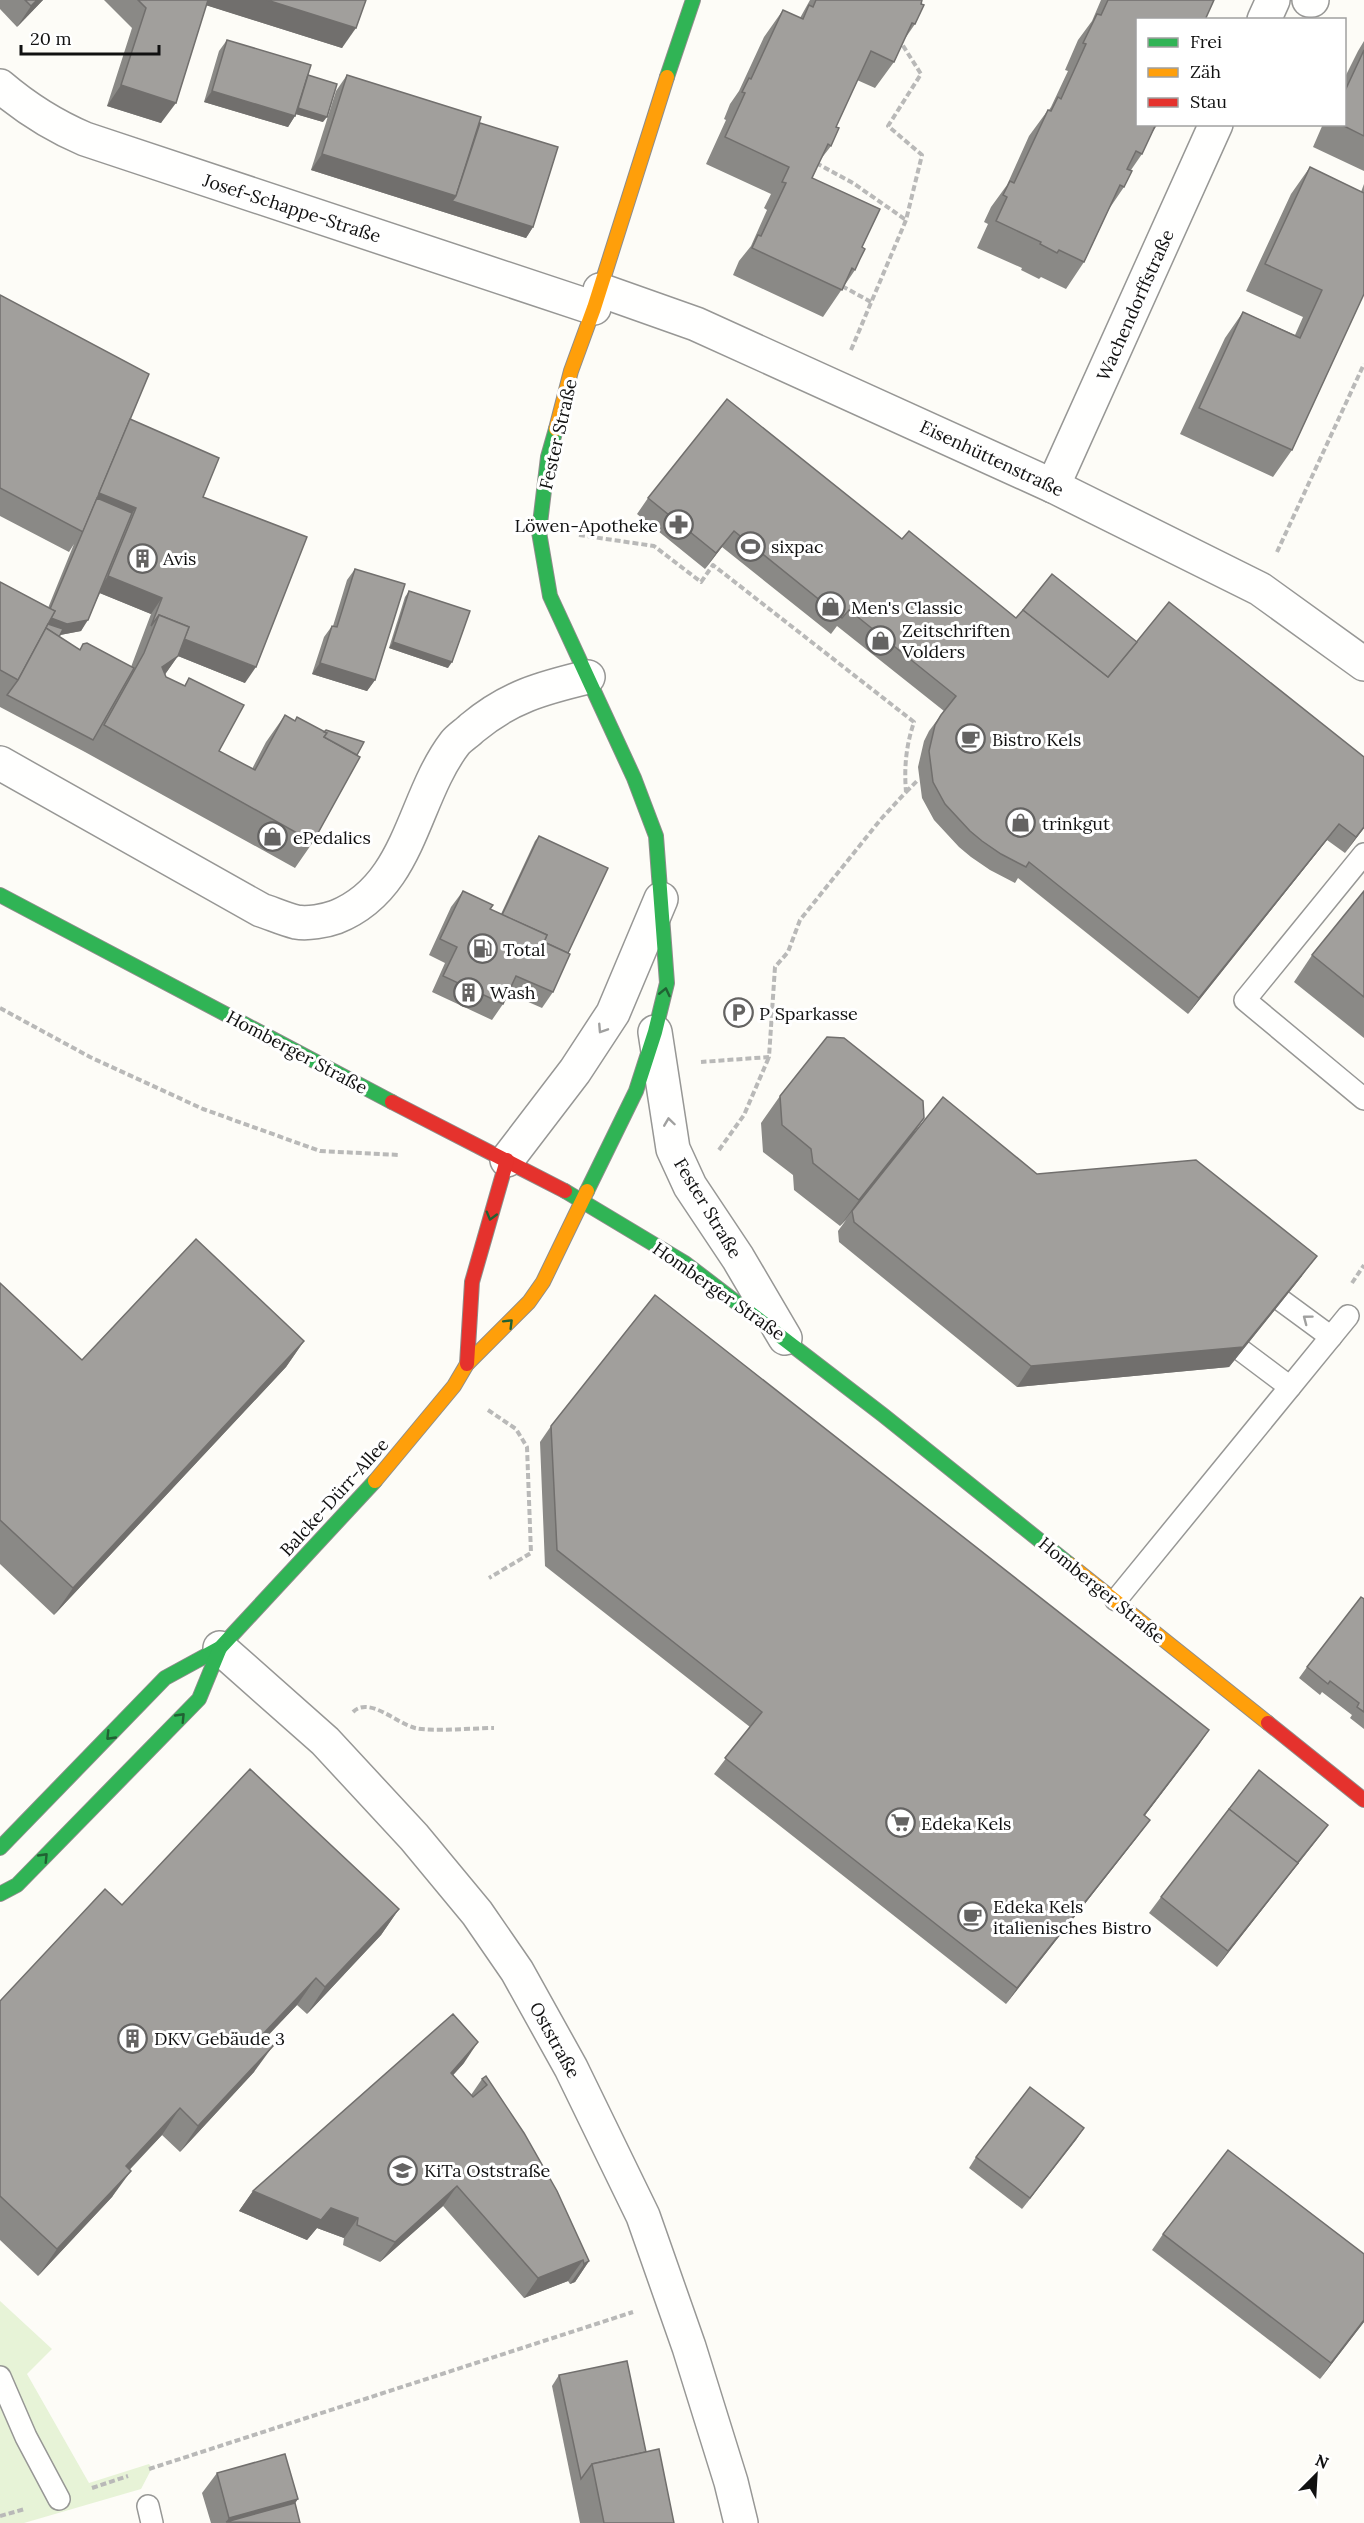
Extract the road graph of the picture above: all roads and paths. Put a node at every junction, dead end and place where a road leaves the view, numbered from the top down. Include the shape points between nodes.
1 (693, 0) edge
2 (1273, 0) edge
3 (1265, 18) edge
4 (900, 41) edge
5 (0, 86) edge
6 (1215, 126) edge
7 (816, 163) edge
8 (906, 220) junction
9 (842, 286) edge
10 (597, 299) junction
11 (871, 302) junction
12 (1364, 364) edge
13 (835, 387) junction
14 (1053, 486) junction
15 (539, 532) junction
16 (1260, 589) junction
17 (1364, 664) edge
18 (588, 677) junction
19 (0, 763) edge
20 (917, 781) dead end
21 (906, 792) junction
22 (1364, 854) edge
23 (0, 896) edge
24 (661, 899) junction
25 (0, 1008) edge
26 (655, 1032) junction
27 (769, 1057) junction
28 (662, 1067) junction
29 (1364, 1099) edge
30 (732, 1133) dead end
31 (402, 1155) dead end
32 (507, 1160) junction
33 (583, 1202) junction
34 (1282, 1301) edge
35 (1348, 1316) dead end
36 (1331, 1337) junction
37 (785, 1338) junction
38 (1242, 1351) edge
39 (467, 1364) junction
40 (454, 1386) junction
41 (1290, 1387) junction
42 (489, 1578) dead end
43 (1116, 1600) junction
44 (220, 1648) junction
45 (494, 1728) dead end
46 (325, 1741) junction
47 (1364, 1800) edge
48 (0, 1848) edge
49 (0, 1894) edge
50 (638, 2311) dead end
51 (0, 2377) edge
52 (142, 2472) dead end
53 (131, 2475) dead end
54 (59, 2499) junction
55 (0, 2516) edge
56 (741, 2523) edge

1 - 10 street, Fester Straße
2 - 3 street
4 - 8 path via 921,74 888,126 922,155
5 - 10 street, Josef-Schappe-Straße via 53,125 85,139
6 - 14 street, Wachendorffstraße
7 - 8 path
8 - 11 path
9 - 11 path
10 - 13 street, Eisenhüttenstraße via 696,324
10 - 15 street, Fester Straße via 571,371 548,458
11 - 13 path
12 - 16 path
13 - 14 street, Eisenhüttenstraße
14 - 16 street, Eisenhüttenstraße
15 - 18 street, Fester Straße via 550,596
15 - 21 path via 654,546 700,582 713,565 914,722 904,768
16 - 17 street, Eisenhüttenstraße
18 - 19 street via 536,690 492,712 455,742 398,861 354,910 327,921 298,922 261,910
18 - 24 street, Fester Straße via 656,836
20 - 21 path
21 - 27 path via 800,920 788,951 775,967
22 - 29 lane via 1245,1000
23 - 32 street, Homberger Straße
26 -> 24 street, Fester Straße via 667,983
24 -> 32 street, Fester Straße via 613,1013 575,1071
25 - 31 path via 203,1109 320,1151
26 - 28 street, Fester Straße
26 - 33 street, Fester Straße via 636,1091
27 - 28 path
27 - 30 path
37 -> 28 street, Fester Straße via 690,1186 673,1149
32 - 33 street, Homberger Straße
32 -> 39 street, Balcke-Dürr-Allee via 472,1282
33 - 37 street, Homberger Straße via 685,1263
39 -> 33 street, Balcke-Dürr-Allee via 530,1302
36 -> 34 lane
35 - 36 lane
36 - 41 lane
37 - 43 street, Homberger Straße
38 - 41 lane
39 - 40 street, Balcke-Dürr-Allee
40 - 42 path via 516,1429 527,1447 531,1553
40 - 44 street, Balcke-Dürr-Allee via 369,1488
41 - 43 lane
43 - 47 street, Homberger Straße
44 - 46 street, Oststraße
44 -> 48 street, Balcke-Dürr-Allee via 165,1678
49 -> 44 street, Balcke-Dürr-Allee via 17,1885 199,1699
45 - 46 path via 416,1728 368,1705 358,1707
46 - 56 street, Oststraße via 414,1837 477,1914 517,1971 571,2068 643,2216 668,2282
50 - 52 path
51 - 54 lane
53 - 54 path
54 - 55 path

